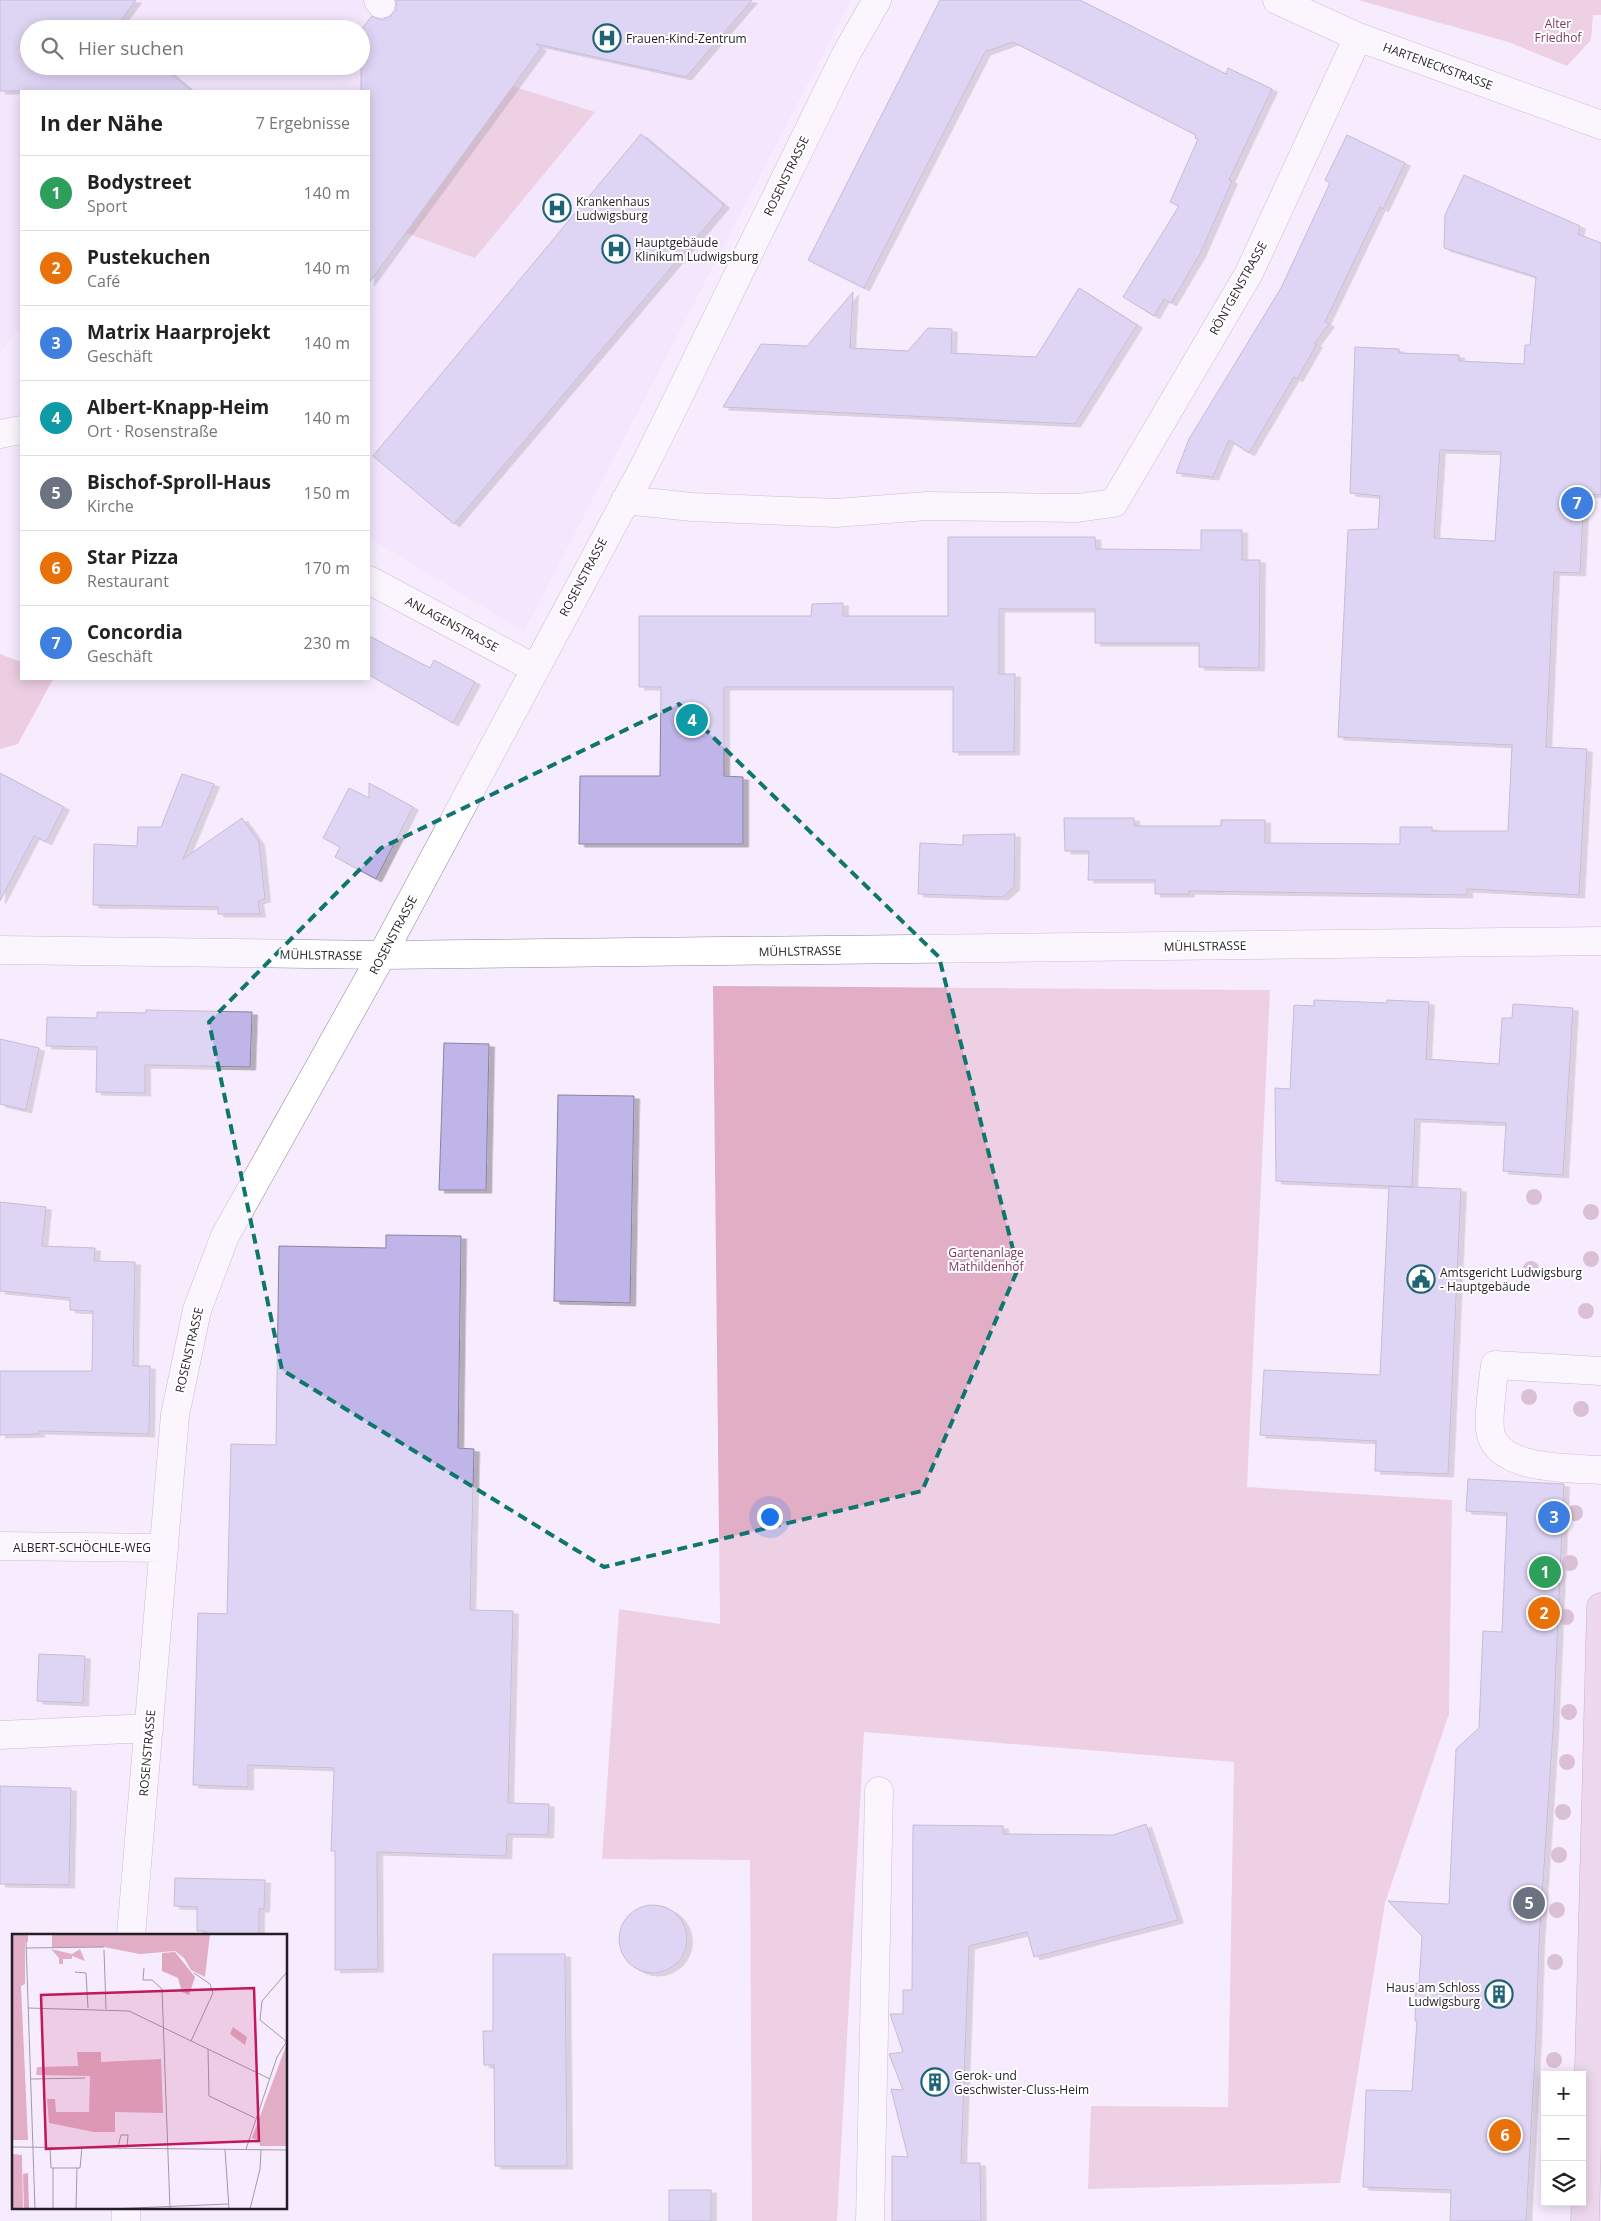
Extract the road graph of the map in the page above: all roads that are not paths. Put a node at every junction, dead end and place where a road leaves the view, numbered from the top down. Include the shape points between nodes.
1 (877, 0) edge
2 (1277, 0) edge
3 (1358, 37) junction
4 (1601, 125) edge
5 (20, 430) edge
6 (0, 434) edge
7 (625, 500) junction
8 (370, 581) edge
9 (534, 668) junction
10 (1601, 941) edge
11 (0, 950) edge
12 (382, 955) junction
13 (1601, 1370) edge
14 (1601, 1470) edge
15 (0, 1546) edge
16 (164, 1548) junction
17 (1601, 1607) edge
18 (149, 1728) junction
19 (0, 1735) edge
20 (879, 1791) dead end
21 (1598, 1844) edge
22 (131, 1934) edge
23 (1594, 2178) edge
24 (126, 2208) edge
25 (126, 2221) edge
26 (870, 2221) edge
27 (1585, 2221) edge

1 - 7 street, ROSENSTRASSE via 845,56
2 - 3 street, HARTENECKSTRASSE
3 - 4 street, HARTENECKSTRASSE
3 - 7 street, RÖNTGENSTRASSE via 1249,273 1114,503 1077,508 927,506 836,513 692,507
5 - 6 street
7 - 9 street, ROSENSTRASSE
8 - 9 street, ANLAGENSTRASSE
9 - 12 street, ROSENSTRASSE
10 - 12 street, MÜHLSTRASSE
11 - 12 street, MÜHLSTRASSE
12 - 16 street, ROSENSTRASSE via 225,1236 197,1310 175,1415
13 - 14 street via 1495,1364 1490,1430 1496,1445 1519,1460 1531,1464
15 - 16 street, ALBERT-SCHÖCHLE-WEG
16 - 18 street, ROSENSTRASSE
17 - 21 main road
18 - 19 street
18 - 22 street, ROSENSTRASSE
20 - 26 street
21 - 23 main road
23 - 27 main road
24 - 25 street

